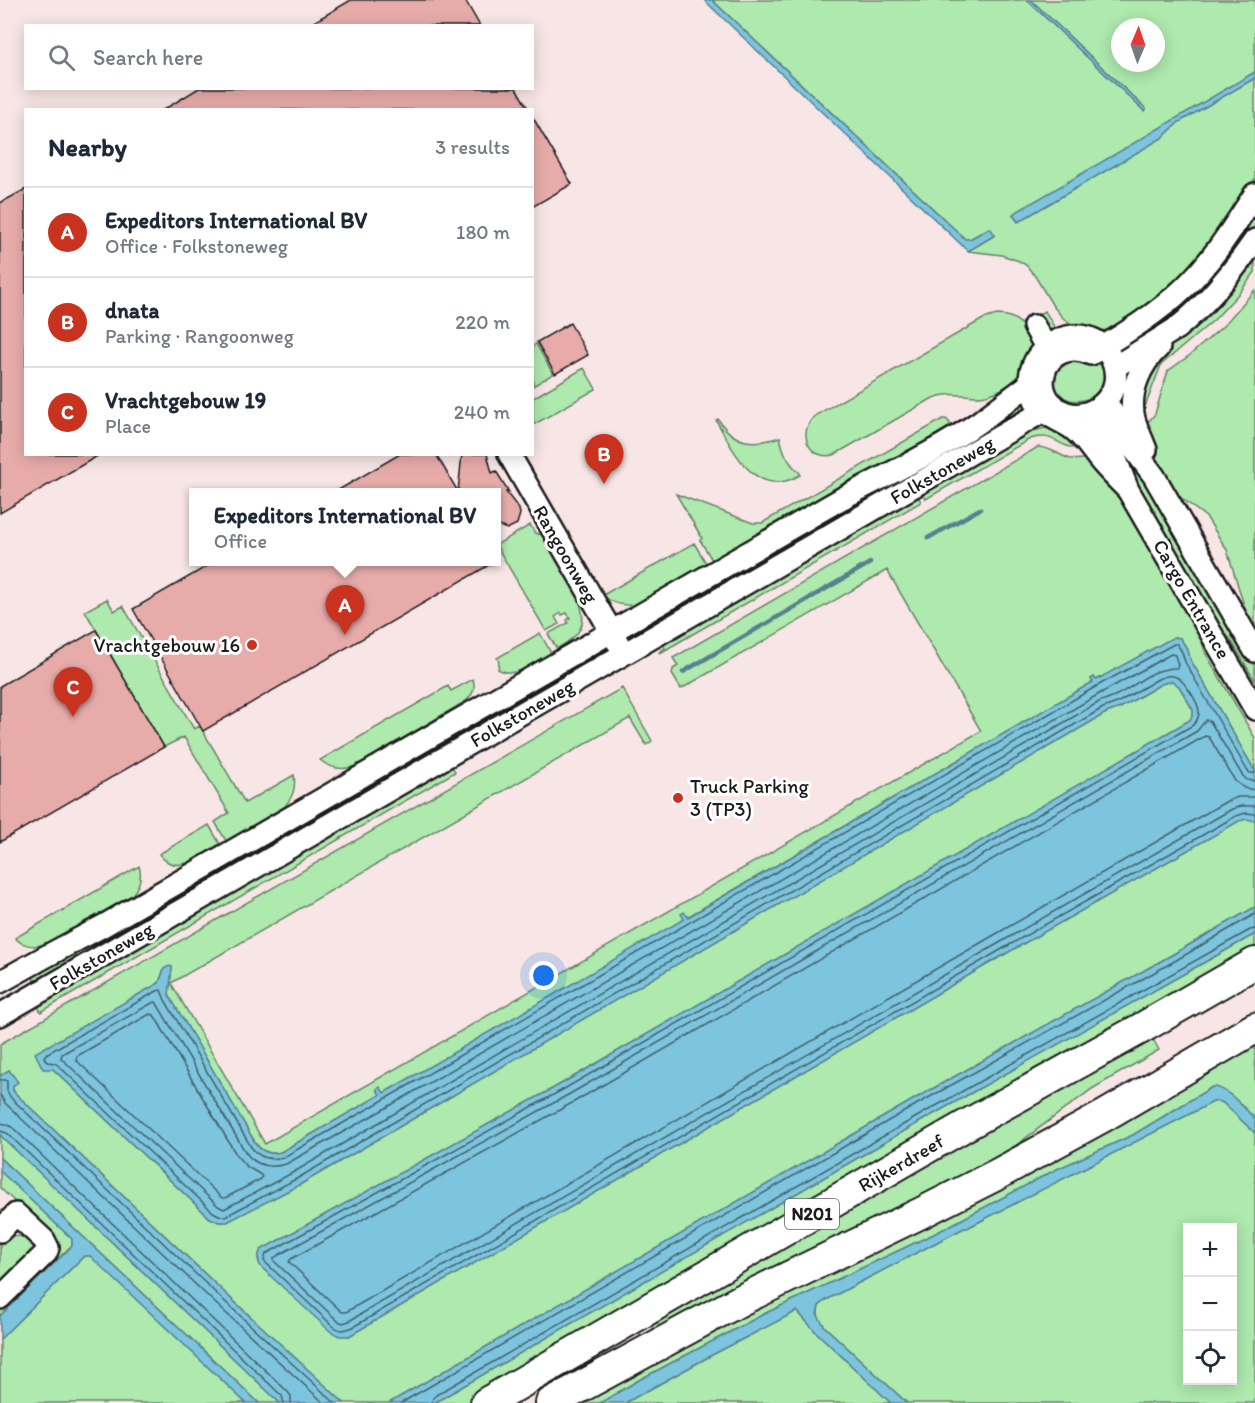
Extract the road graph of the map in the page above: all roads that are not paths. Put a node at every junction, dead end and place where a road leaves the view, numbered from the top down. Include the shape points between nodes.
1 (1255, 194) edge
2 (1255, 240) edge
3 (1034, 326) dead end
4 (1177, 328) junction
5 (1046, 347) junction
6 (1102, 347) junction
7 (1115, 367) junction
8 (1030, 383) junction
9 (1097, 407) junction
10 (1049, 408) junction
11 (510, 456) edge
12 (1154, 476) junction
13 (1128, 490) junction
14 (611, 632) junction
15 (1255, 651) edge
16 (624, 654) junction
17 (1255, 709) edge
18 (1255, 963) edge
19 (0, 982) edge
20 (0, 1015) edge
21 (1255, 1028) edge
22 (0, 1231) edge
23 (0, 1298) edge
24 (486, 1403) edge
25 (551, 1403) edge

1 - 6 street via 1191,282 1152,315
2 - 4 street via 1223,284
3 - 5 street
4 - 7 street
4 - 12 street, Cargo Entrance via 1143,366 1134,392 1134,416
5 - 6 street via 1071,336 1091,339
5 - 8 street via 1034,363
6 - 7 street
6 - 10 street via 1091,354 1074,349 1061,352 1049,363 1043,383
7 - 9 street via 1114,389
8 - 10 street via 1034,397
8 - 14 street, Folkstoneweg via 960,434
9 - 10 street via 1076,414
9 - 12 street, Cargo Entrance
9 - 13 street, Cargo Entrance
10 - 13 street, Cargo Entrance via 1054,419 1079,434
10 - 16 street, Folkstoneweg
11 - 14 street, Rangoonweg
12 - 15 street, Cargo Entrance
13 - 17 street, Cargo Entrance
14 - 16 street, Rangoonweg
14 - 19 street, Folkstoneweg
16 - 20 street, Folkstoneweg
18 - 24 highway, Rijkerdreef / N201
21 - 25 highway, N201 via 998,1174 748,1296
22 - 23 street via 16,1214 48,1248

